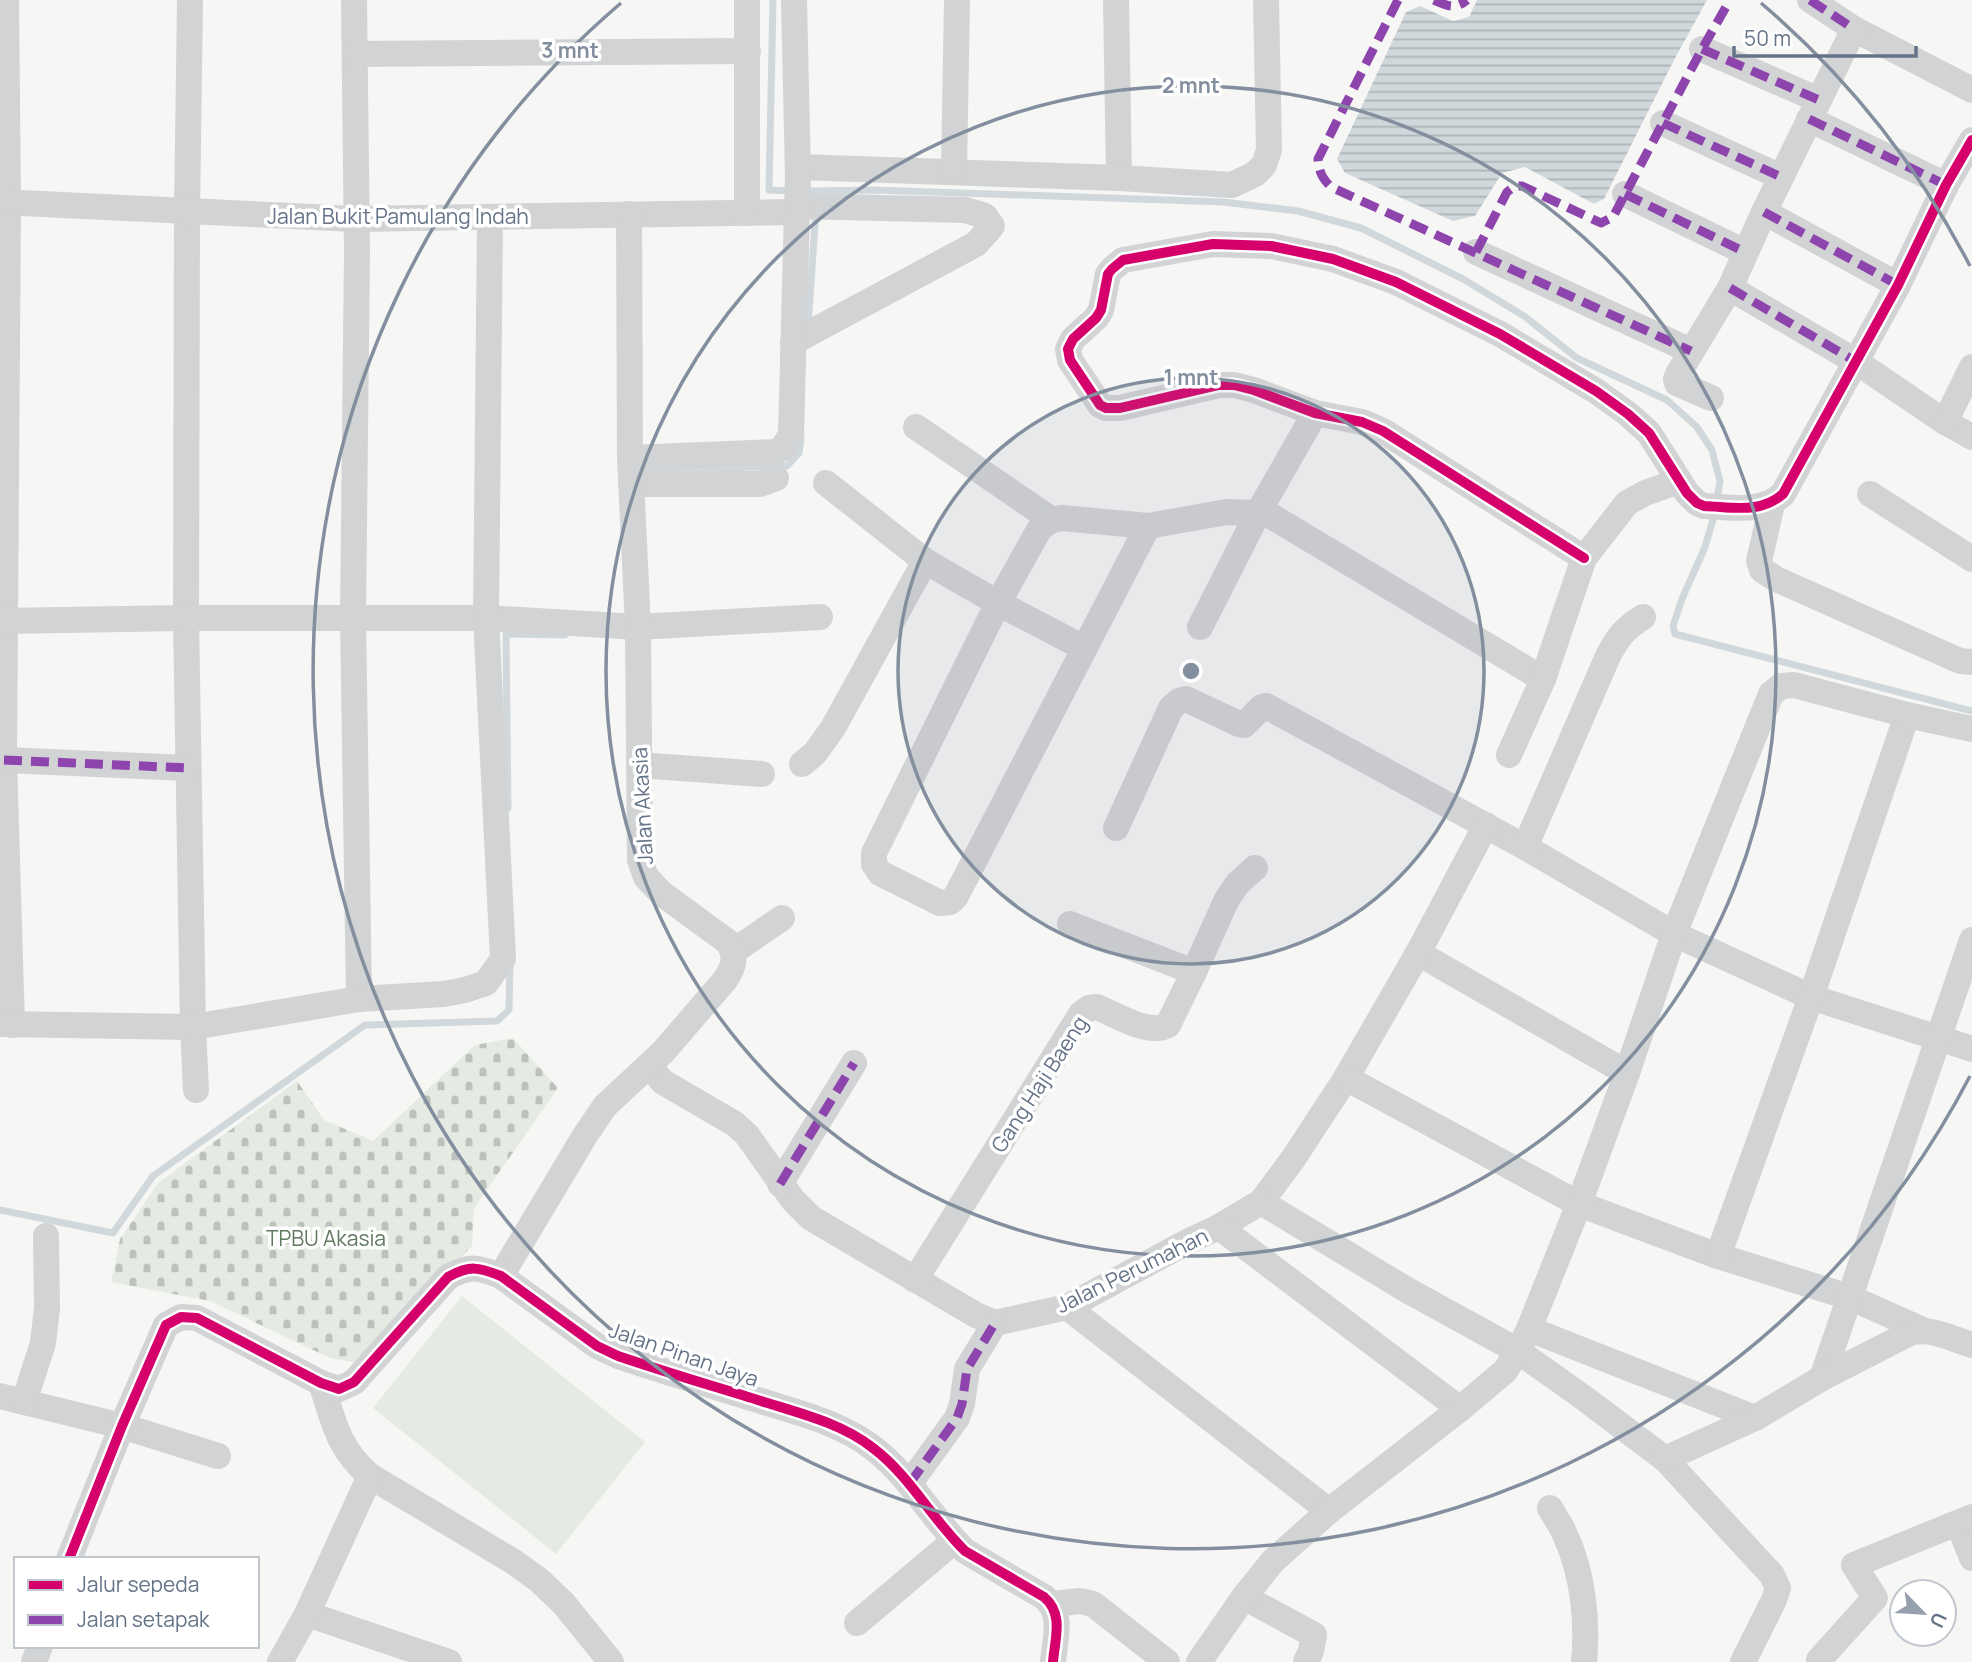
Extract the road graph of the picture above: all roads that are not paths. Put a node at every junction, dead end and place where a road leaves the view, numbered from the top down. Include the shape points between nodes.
1 (6, 0) edge
2 (190, 0) edge
3 (354, 0) edge
4 (747, 0) edge
5 (794, 0) edge
6 (957, 0) edge
7 (1116, 0) edge
8 (1266, 0) edge
9 (1810, 0) edge
10 (1854, 29) junction
11 (1702, 49) dead end
12 (748, 51) junction
13 (355, 54) junction
14 (1972, 90) edge
15 (1814, 110) junction
16 (1663, 123) dead end
17 (1972, 140) edge
18 (954, 171) junction
19 (1781, 177) junction
20 (1119, 178) junction
21 (1947, 185) junction
22 (1626, 194) dead end
23 (803, 196) junction
24 (4, 202) edge
25 (1764, 212) junction
26 (187, 213) junction
27 (747, 213) junction
28 (629, 214) junction
29 (490, 218) junction
30 (355, 219) junction
31 (1476, 252) dead end
32 (1745, 252) junction
33 (1898, 285) junction
34 (1730, 288) junction
35 (799, 339) junction
36 (1691, 351) junction
37 (1855, 361) junction
38 (1972, 367) edge
39 (1711, 398) dead end
40 (1315, 413) junction
41 (1945, 422) junction
42 (916, 426) dead end
43 (1972, 436) edge
44 (1657, 446) junction
45 (637, 478) junction
46 (776, 478) dead end
47 (1679, 481) junction
48 (825, 483) dead end
49 (1645, 493) junction
50 (1870, 494) dead end
51 (1772, 504) junction
52 (1258, 513) junction
53 (1052, 520) junction
54 (1148, 526) junction
55 (1584, 558) junction
56 (1972, 559) edge
57 (925, 561) junction
58 (998, 603) junction
59 (820, 617) dead end
60 (1643, 617) dead end
61 (186, 618) junction
62 (353, 618) junction
63 (486, 618) junction
64 (3, 621) edge
65 (638, 627) junction
66 (1200, 627) dead end
67 (1084, 648) junction
68 (1972, 662) edge
69 (1543, 679) junction
70 (1907, 715) junction
71 (1972, 729) edge
72 (1509, 755) dead end
73 (4, 761) junction
74 (802, 764) dead end
75 (639, 765) junction
76 (188, 768) junction
77 (762, 774) dead end
78 (1486, 825) junction
79 (1116, 828) dead end
80 (1525, 847) junction
81 (1255, 868) dead end
82 (782, 918) dead end
83 (1070, 924) dead end
84 (1674, 934) junction
85 (1972, 940) edge
86 (734, 951) junction
87 (1418, 953) junction
88 (1194, 972) junction
89 (1811, 997) junction
90 (359, 999) junction
91 (6, 1024) edge
92 (193, 1027) junction
93 (1938, 1036) junction
94 (1972, 1049) edge
95 (853, 1063) dead end
96 (649, 1066) junction
97 (1627, 1073) junction
98 (1346, 1078) junction
99 (197, 1090) dead end
100 (780, 1184) junction
101 (1261, 1202) junction
102 (1579, 1204) junction
103 (1219, 1227) junction
104 (46, 1236) dead end
105 (1718, 1256) junction
106 (501, 1276) junction
107 (915, 1280) junction
108 (1849, 1297) junction
109 (1067, 1307) junction
110 (995, 1324) junction
111 (1923, 1330) junction
112 (1524, 1340) junction
113 (1972, 1345) edge
114 (1822, 1378) junction
115 (321, 1382) junction
116 (12, 1399) edge
117 (1460, 1409) junction
118 (1755, 1418) junction
119 (122, 1426) junction
120 (218, 1456) dead end
121 (1665, 1459) junction
122 (370, 1476) junction
123 (910, 1483) junction
124 (1550, 1508) dead end
125 (1329, 1511) junction
126 (1965, 1520) edge
127 (954, 1541) junction
128 (70, 1557) edge
129 (1972, 1558) edge
130 (1244, 1597) junction
131 (1052, 1604) junction
132 (307, 1614) junction
133 (857, 1623) dead end
134 (1819, 1660) dead end
135 (280, 1662) edge
136 (449, 1662) edge
137 (611, 1662) edge
138 (1053, 1662) edge
139 (1167, 1662) edge
140 (1199, 1662) edge
141 (1306, 1662) edge
142 (1584, 1662) edge
143 (1743, 1662) edge

1 - 24 street
2 - 26 street
3 - 13 street
4 - 12 street
5 - 23 street
6 - 18 street
7 - 20 street
8 - 20 street via 1269,150 1264,165 1232,185
9 - 10 street
10 - 14 street
10 - 15 street
11 - 15 street
12 - 13 street
12 - 27 street
13 - 30 street
15 - 19 street
15 - 21 street
16 - 19 street
17 - 21 street
18 - 20 street
18 - 23 street
19 - 25 street
21 - 33 street
22 - 32 street
23 - 27 street, Jalan Bukit Pamulang Indah
23 - 35 street
23 - 35 street via 965,210 985,216 992,226 976,244
24 - 26 street, Jalan Bukit Pamulang Indah
24 - 64 street
25 - 32 street
25 - 33 street
26 - 30 street, Jalan Bukit Pamulang Indah
26 - 61 street
27 - 28 street, Jalan Bukit Pamulang Indah
28 - 29 street, Jalan Bukit Pamulang Indah
28 - 45 street, Jalan Akasia
29 - 30 street, Jalan Bukit Pamulang Indah
29 - 63 street
30 - 62 street
31 - 36 street
32 - 34 street
33 - 37 street
34 - 36 street
34 - 37 street
35 - 45 street via 791,434 784,447
36 - 39 street via 1677,383
37 - 41 street
37 - 51 street via 1783,494
38 - 41 street
40 - 44 street via 1234,385 1106,408 1070,360 1068,349 1101,310 1108,274 1123,260 1213,244 1271,246 1333,259 1396,282 1500,334 1597,391 1649,433
40 - 52 street
40 - 55 street via 1383,431
41 - 43 street
42 - 53 street
44 - 47 street
44 - 49 street
45 - 46 street via 760,484
45 - 65 street, Jalan Akasia
47 - 49 street
47 - 51 street via 1697,503 1758,508
48 - 57 street
49 - 55 street via 1627,503
50 - 56 street
51 - 68 street via 1759,561 1762,570 1960,661
52 - 54 street via 1227,512
52 - 66 street
52 - 69 street via 1271,516
53 - 54 street
53 - 58 street via 1040,528
54 - 67 street
55 - 69 street
57 - 58 street
57 - 74 street via 833,727
58 - 67 street
58 - 67 street via 874,853 880,873 940,903 956,896
59 - 65 street
60 - 80 street via 1618,637 1608,656
61 - 62 street
61 - 64 street
61 - 76 street
62 - 63 street
62 - 90 street
63 - 65 street
63 - 90 street via 503,959 486,982 465,990
64 - 73 street
65 - 75 street, Jalan Akasia
69 - 72 street
70 - 71 street
70 - 84 street via 1794,685 1771,694
70 - 89 street
73 - 76 street
73 - 91 street
75 - 77 street
75 - 86 street, Jalan Akasia via 640,860 646,877 729,942
76 - 92 street
78 - 79 street via 1266,706 1244,725 1186,699 1171,708
78 - 80 street
78 - 87 street, Jalan Perumahan
80 - 84 street
81 - 88 street, Gang Haji Baeng via 1227,899
82 - 86 street
83 - 88 street
84 - 89 street
84 - 97 street
85 - 93 street
86 - 96 street via 725,981
87 - 97 street
87 - 98 street, Jalan Perumahan
88 - 107 street, Gang Haji Baeng via 1168,1025 1160,1029 1147,1029 1097,1007 1081,1014
89 - 93 street
89 - 105 street
90 - 92 street
91 - 92 street
92 - 99 street
93 - 94 street
93 - 108 street
95 - 100 street
96 - 100 street via 663,1082 747,1135
96 - 106 street via 605,1106
97 - 102 street
98 - 101 street, Jalan Perumahan
98 - 102 street
100 - 107 street via 811,1218
101 - 103 street, Jalan Perumahan
101 - 112 street via 1408,1290
102 - 105 street
102 - 112 street
103 - 109 street, Jalan Perumahan
103 - 117 street
104 - 116 street via 43,1343
105 - 108 street
106 - 115 street, Jalan Pinan Jaya via 464,1269 448,1277 354,1382 339,1389
106 - 123 street, Jalan Pinan Jaya via 597,1346 847,1431 874,1448
107 - 110 street
108 - 111 street
108 - 114 street
109 - 110 street, Jalan Perumahan
109 - 125 street
110 - 123 street via 967,1369 957,1418
111 - 113 street
111 - 114 street
112 - 117 street via 1505,1371
112 - 118 street
112 - 121 street via 1584,1398
114 - 118 street
115 - 119 street, Jalan Pinan Jaya via 197,1318 181,1317 166,1325
115 - 122 street via 335,1430 346,1451
116 - 119 street
117 - 125 street
118 - 121 street
119 - 120 street
119 - 128 street, Jalan Pinan Jaya
121 - 143 street via 1772,1575 1778,1588
122 - 132 street
122 - 137 street via 540,1581
123 - 127 street, Jalan Pinan Jaya
124 - 142 street via 1567,1538 1578,1572
125 - 130 street via 1273,1561
126 - 129 street
126 - 134 street via 1854,1565 1875,1598
127 - 131 street, Jalan Pinan Jaya
127 - 133 street
130 - 140 street
130 - 141 street via 1314,1635
131 - 138 street via 1057,1615
131 - 139 street via 1093,1604
132 - 135 street
132 - 136 street

